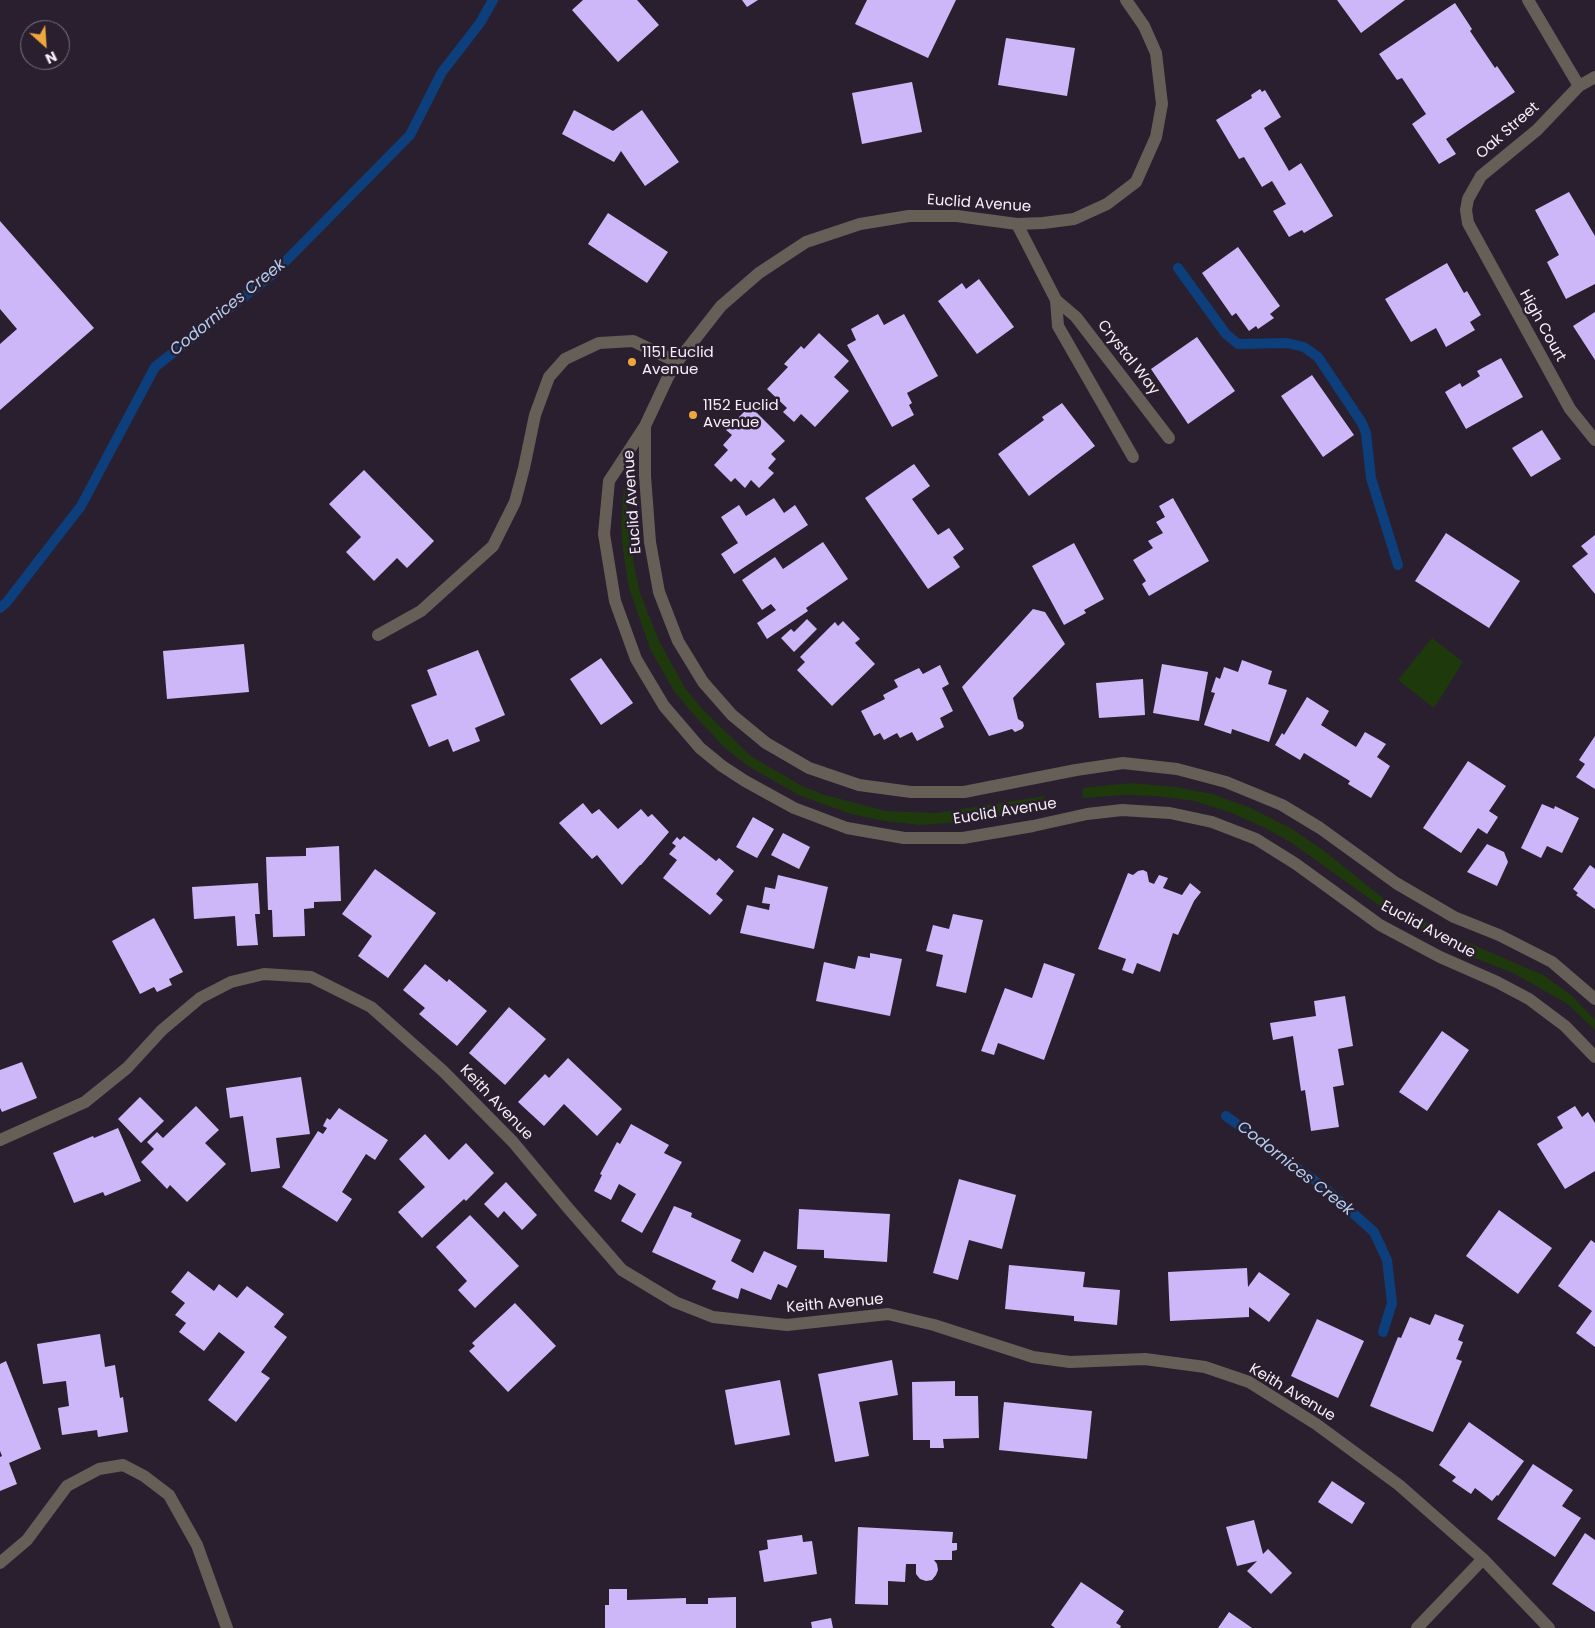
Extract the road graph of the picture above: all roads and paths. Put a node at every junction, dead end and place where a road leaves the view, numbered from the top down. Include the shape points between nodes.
1 (1126, 0) edge
2 (1528, 0) edge
3 (1595, 77) edge
4 (1579, 86) junction
5 (1468, 223) joint
6 (1018, 224) junction
7 (1056, 300) junction
8 (677, 362) junction
9 (645, 426) junction
10 (1170, 438) dead end
11 (1595, 440) edge
12 (1133, 457) dead end
13 (378, 635) dead end
14 (1595, 999) edge
15 (1595, 1058) edge
16 (0, 1140) edge
17 (1483, 1559) junction
18 (0, 1563) edge
19 (227, 1628) edge
20 (1417, 1628) edge
21 (1550, 1628) edge

1 - 6 street, Euclid Avenue via 1144,26 1156,53 1162,104 1156,136 1136,182 1107,204 1074,219
2 - 4 street
3 - 4 street, Oak Street
4 - 5 street, Oak Street via 1538,130 1481,176 1468,199
5 - 11 street, High Court via 1570,409
6 - 7 street, Crystal Way
6 - 8 street, Euclid Avenue via 957,216 909,216 860,224 806,242 759,273 721,306
7 - 10 street, Crystal Way via 1076,317
7 - 12 street, Crystal Way via 1058,326
8 - 9 street, Euclid Avenue
8 - 13 street via 633,341 599,342 564,358 549,376 535,415 515,502 493,546 421,611
9 - 14 street, Euclid Avenue via 650,542 659,592 678,641 703,682 732,715 766,743 809,768 850,783 912,792 964,792 1123,763 1177,769 1226,782 1282,805 1396,883 1454,916 1552,962
9 - 15 street, Euclid Avenue via 609,480 604,534 615,601 636,659 664,706 700,748 722,766 794,808 847,828 904,838 962,838 1122,810 1170,812 1212,822 1256,839 1380,925 1440,958 1529,999 1565,1026
16 - 17 street, Keith Avenue via 85,1102 127,1068 162,1030 200,998 231,982 264,974 311,977 371,1007 429,1058 513,1142 622,1270 675,1302 713,1317 787,1325 888,1314 1033,1356 1070,1362 1145,1359 1205,1367 1248,1382 1316,1424 1400,1485
17 - 20 street
17 - 21 street, Keith Avenue
18 - 19 street via 26,1540 67,1486 98,1469 123,1465 169,1495 197,1545

